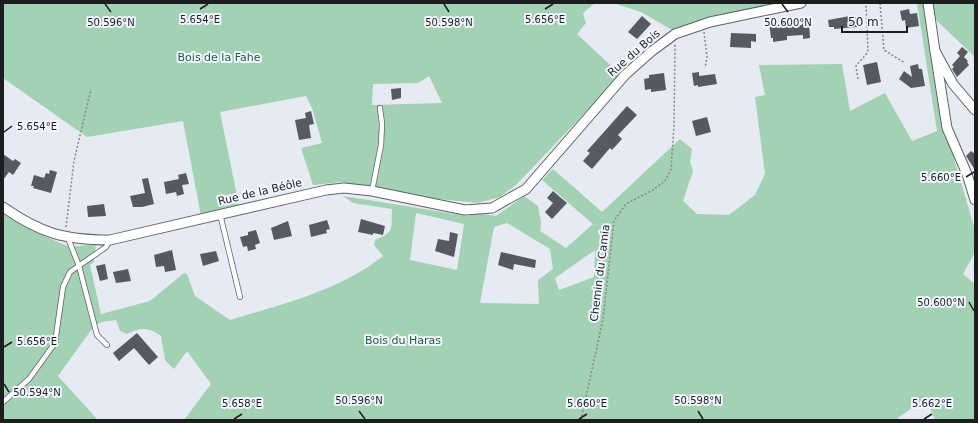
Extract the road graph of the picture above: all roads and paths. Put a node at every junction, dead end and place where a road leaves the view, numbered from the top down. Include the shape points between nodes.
1 (800, 3) edge
2 (866, 3) edge
3 (880, 3) edge
4 (928, 3) edge
5 (704, 24) junction
6 (675, 34) junction
7 (935, 51) junction
8 (904, 63) dead end
9 (705, 68) dead end
10 (858, 79) dead end
11 (91, 89) dead end
12 (380, 108) dead end
13 (975, 110) edge
14 (526, 189) joint
15 (372, 191) junction
16 (975, 200) edge
17 (3, 207) edge
18 (220, 214) junction
19 (67, 238) junction
20 (110, 240) junction
21 (78, 266) junction
22 (240, 297) dead end
23 (107, 345) dead end
24 (3, 402) edge
25 (581, 420) edge

1 - 5 street, Rue du Bois
2 - 10 path via 868,52 856,66
3 - 8 path via 884,50
4 - 7 street
5 - 6 street, Rue du Bois
5 - 9 path
6 - 14 street, Rue du Bois via 625,75
6 - 25 path, Chemin du Camia via 671,169 665,180 653,190 626,204 614,221 602,319
7 - 13 street via 953,84
7 - 16 street via 947,128
11 - 19 path via 74,161
12 - 15 lane via 382,145
14 - 15 street, Rue de la Béôle via 492,208 465,210
15 - 18 street, Rue de la Béôle via 344,188 326,190
17 - 19 street, Rue de la Béôle via 42,230
18 - 20 street, Rue de la Béôle
18 - 22 lane
19 - 20 street, Rue de la Béôle
19 - 21 lane
20 - 21 lane via 106,247
21 - 23 lane via 97,334
21 - 24 lane via 70,272 62,286 56,343 29,379

